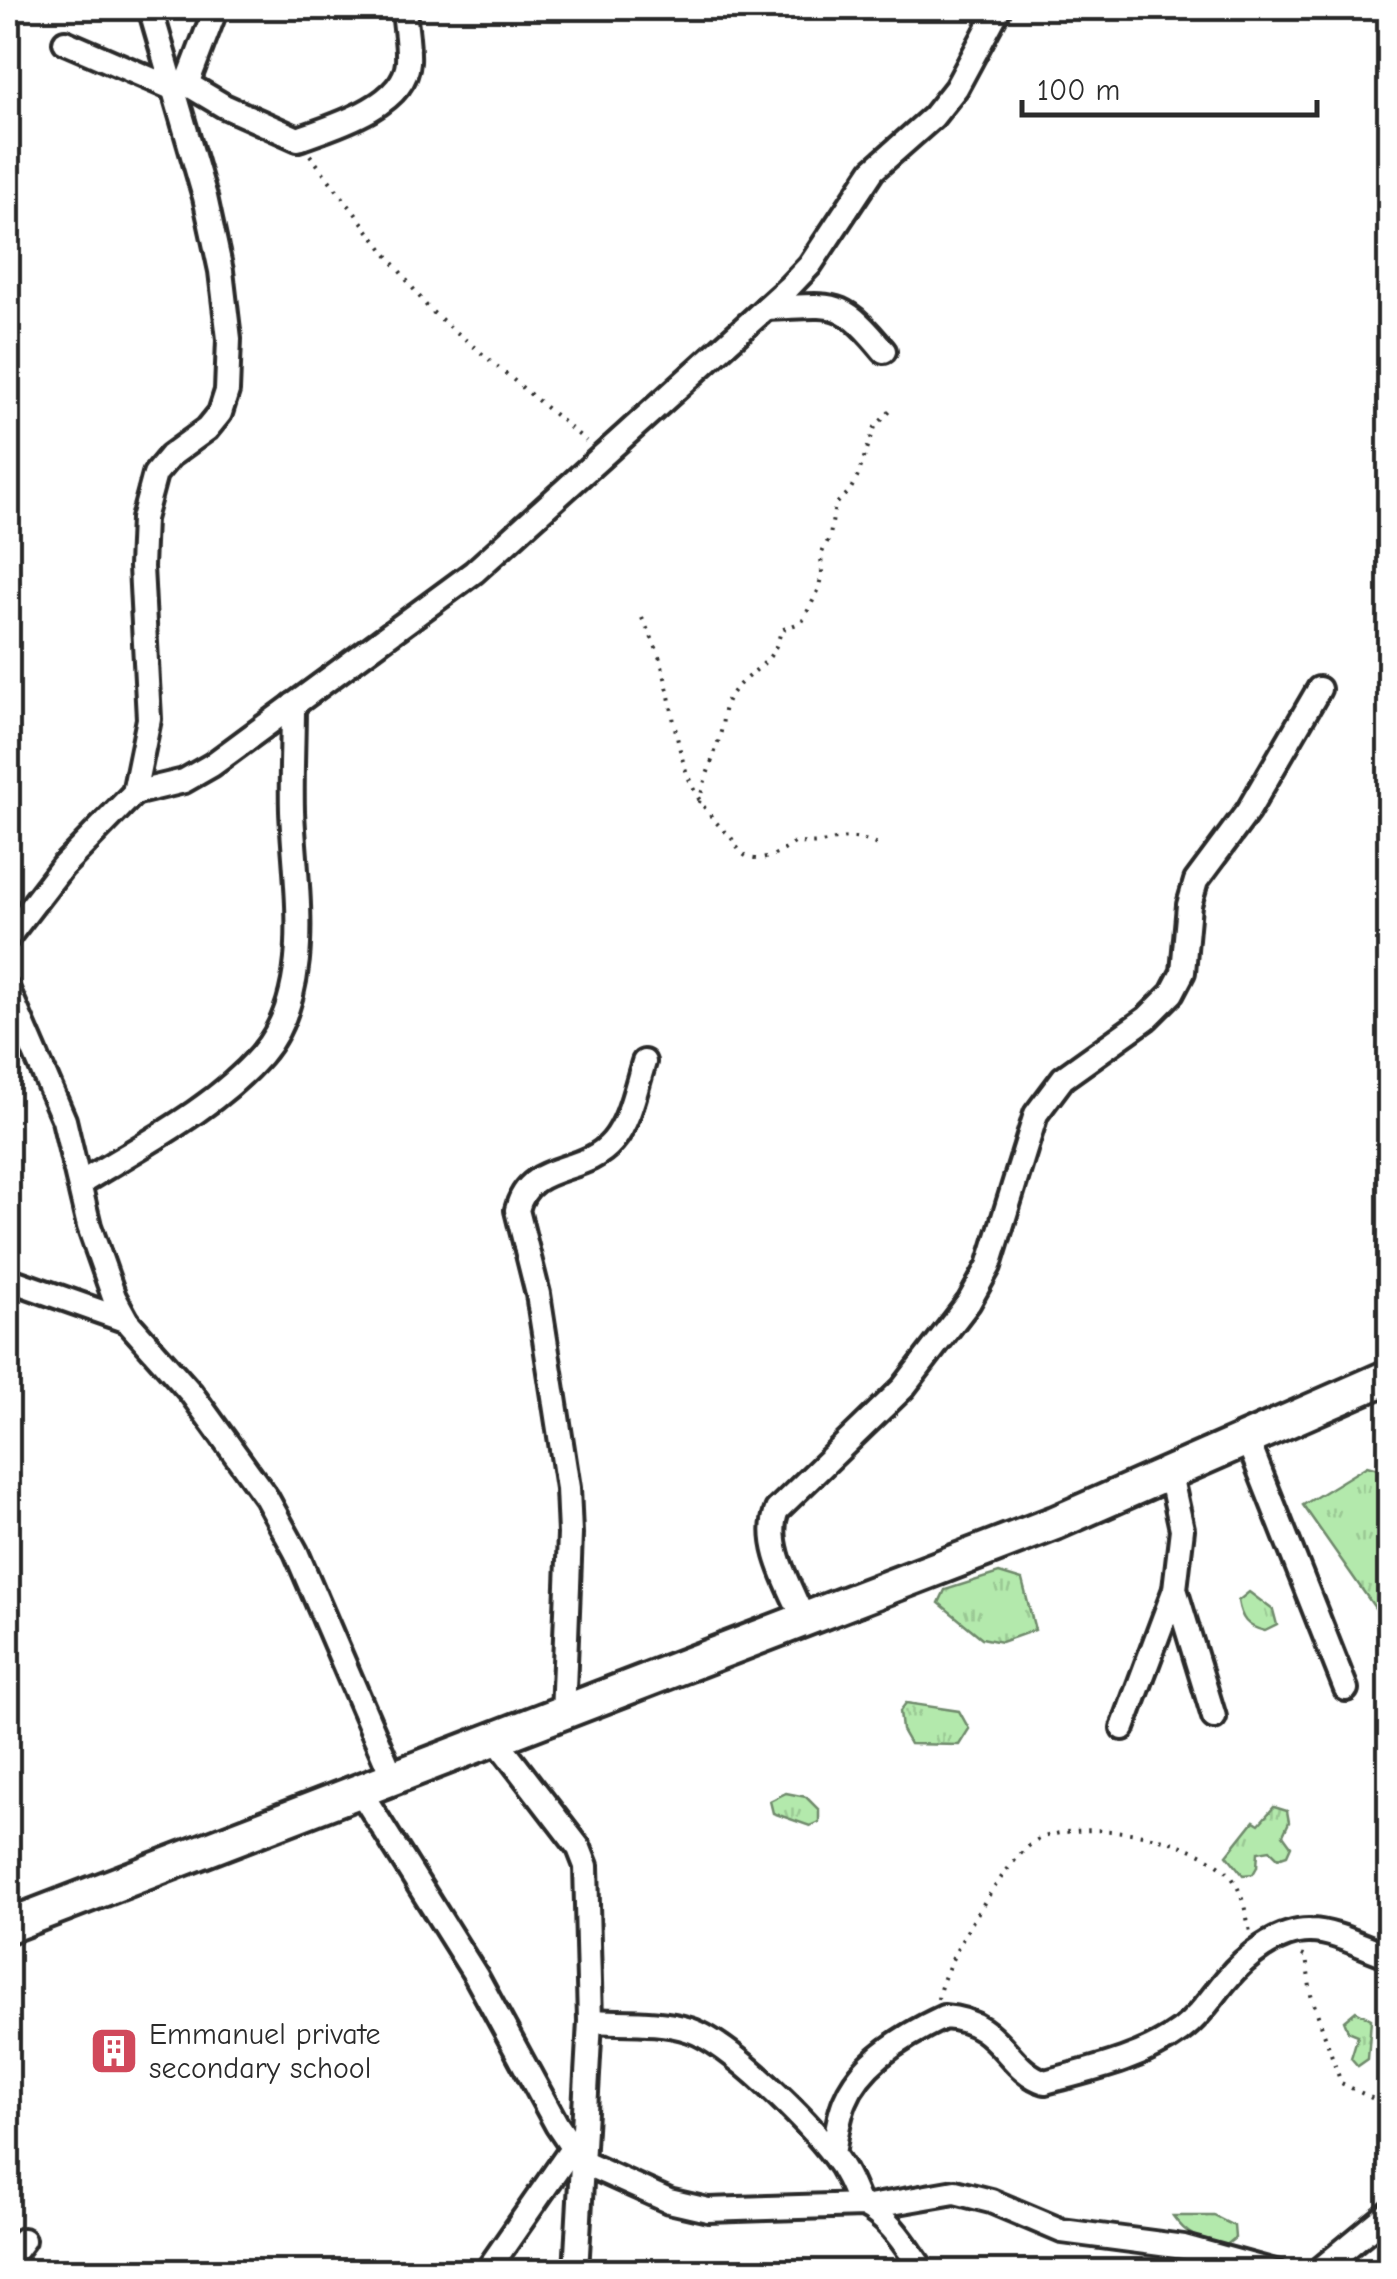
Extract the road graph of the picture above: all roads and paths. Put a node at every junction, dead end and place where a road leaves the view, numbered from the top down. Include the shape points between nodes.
1 (150, 8) edge
2 (216, 8) edge
3 (404, 8) edge
4 (999, 8) edge
5 (65, 42) dead end
6 (181, 86) junction
7 (298, 139) junction
8 (766, 308) junction
9 (884, 351) dead end
10 (894, 407) dead end
11 (603, 456) junction
12 (642, 618) dead end
13 (1319, 688) dead end
14 (294, 705) junction
15 (134, 792) junction
16 (699, 803) junction
17 (882, 848) dead end
18 (8, 937) edge
19 (8, 990) edge
20 (644, 1062) dead end
21 (82, 1182) junction
22 (8, 1278) edge
23 (127, 1321) junction
24 (1390, 1376) edge
25 (1247, 1439) junction
26 (1170, 1474) junction
27 (1176, 1590) junction
28 (805, 1622) junction
29 (1346, 1689) dead end
30 (562, 1715) junction
31 (1214, 1717) dead end
32 (1123, 1728) dead end
33 (496, 1740) junction
34 (393, 1778) junction
35 (360, 1791) junction
36 (8, 1926) edge
37 (1278, 1940) junction
38 (1255, 1951) junction
39 (1390, 1956) edge
40 (944, 2016) junction
41 (590, 2021) junction
42 (1390, 2107) edge
43 (833, 2154) junction
44 (576, 2156) junction
45 (864, 2206) junction
46 (1390, 2212) edge
47 (23, 2240) dead end
48 (8, 2260) edge
49 (486, 2272) edge
50 (576, 2272) edge
51 (924, 2272) edge
52 (1275, 2272) edge
53 (1317, 2272) edge

1 - 6 street
2 - 6 street
3 - 7 street via 408,65 402,83 349,121
4 - 8 street via 956,88 873,170 810,265
5 - 6 street
6 - 7 street
6 - 15 street via 221,271 230,367 220,413 155,474 143,519 149,719
7 - 11 path via 429,309
8 - 9 street via 846,311
8 - 11 street
10 - 16 path via 875,428 857,478 835,505 818,590 802,622 781,630 766,664 726,700
11 - 14 street via 474,572
12 - 16 path via 658,651 684,770
13 - 28 street via 1248,811 1196,881 1184,972 1172,993 1062,1078 1036,1114 989,1266 970,1302 902,1388 777,1510 772,1528 778,1558
14 - 15 street via 195,775
14 - 21 street via 297,950 284,1012 263,1052 230,1082
15 - 18 street via 62,867
16 - 17 path via 742,854 755,860 796,842 813,846 849,836
19 - 21 street via 64,1120
20 - 30 street via 614,1139 597,1156 538,1177 516,1210 538,1294 568,1488
21 - 23 street via 104,1274
22 - 23 street
23 - 34 street via 192,1394 266,1498 296,1552
24 - 25 main road
25 - 26 main road
25 - 29 street
26 - 27 street via 1182,1529
26 - 28 main road
27 - 31 street
27 - 32 street
28 - 30 main road
30 - 33 main road
33 - 34 main road
33 - 41 street via 585,1859
34 - 35 main road
35 - 36 main road
35 - 44 street via 476,1976
37 - 38 street
37 - 39 street via 1312,1930
37 - 42 path via 1306,1957 1341,2083
38 - 40 street via 1193,2021 1162,2042 1045,2082 988,2032
38 - 40 path via 1240,1891 1224,1869 1184,1847 1133,1833 1083,1830 1037,1840 1000,1880 937,1996
40 - 43 street via 860,2076 844,2104
41 - 43 street via 668,2025 704,2036 763,2082
41 - 44 street
43 - 45 street
44 - 45 street via 669,2201 708,2210
44 - 49 street
44 - 50 street
45 - 51 street via 896,2233
45 - 52 street via 974,2195 1062,2231 1184,2247
46 - 53 street
47 - 48 street

